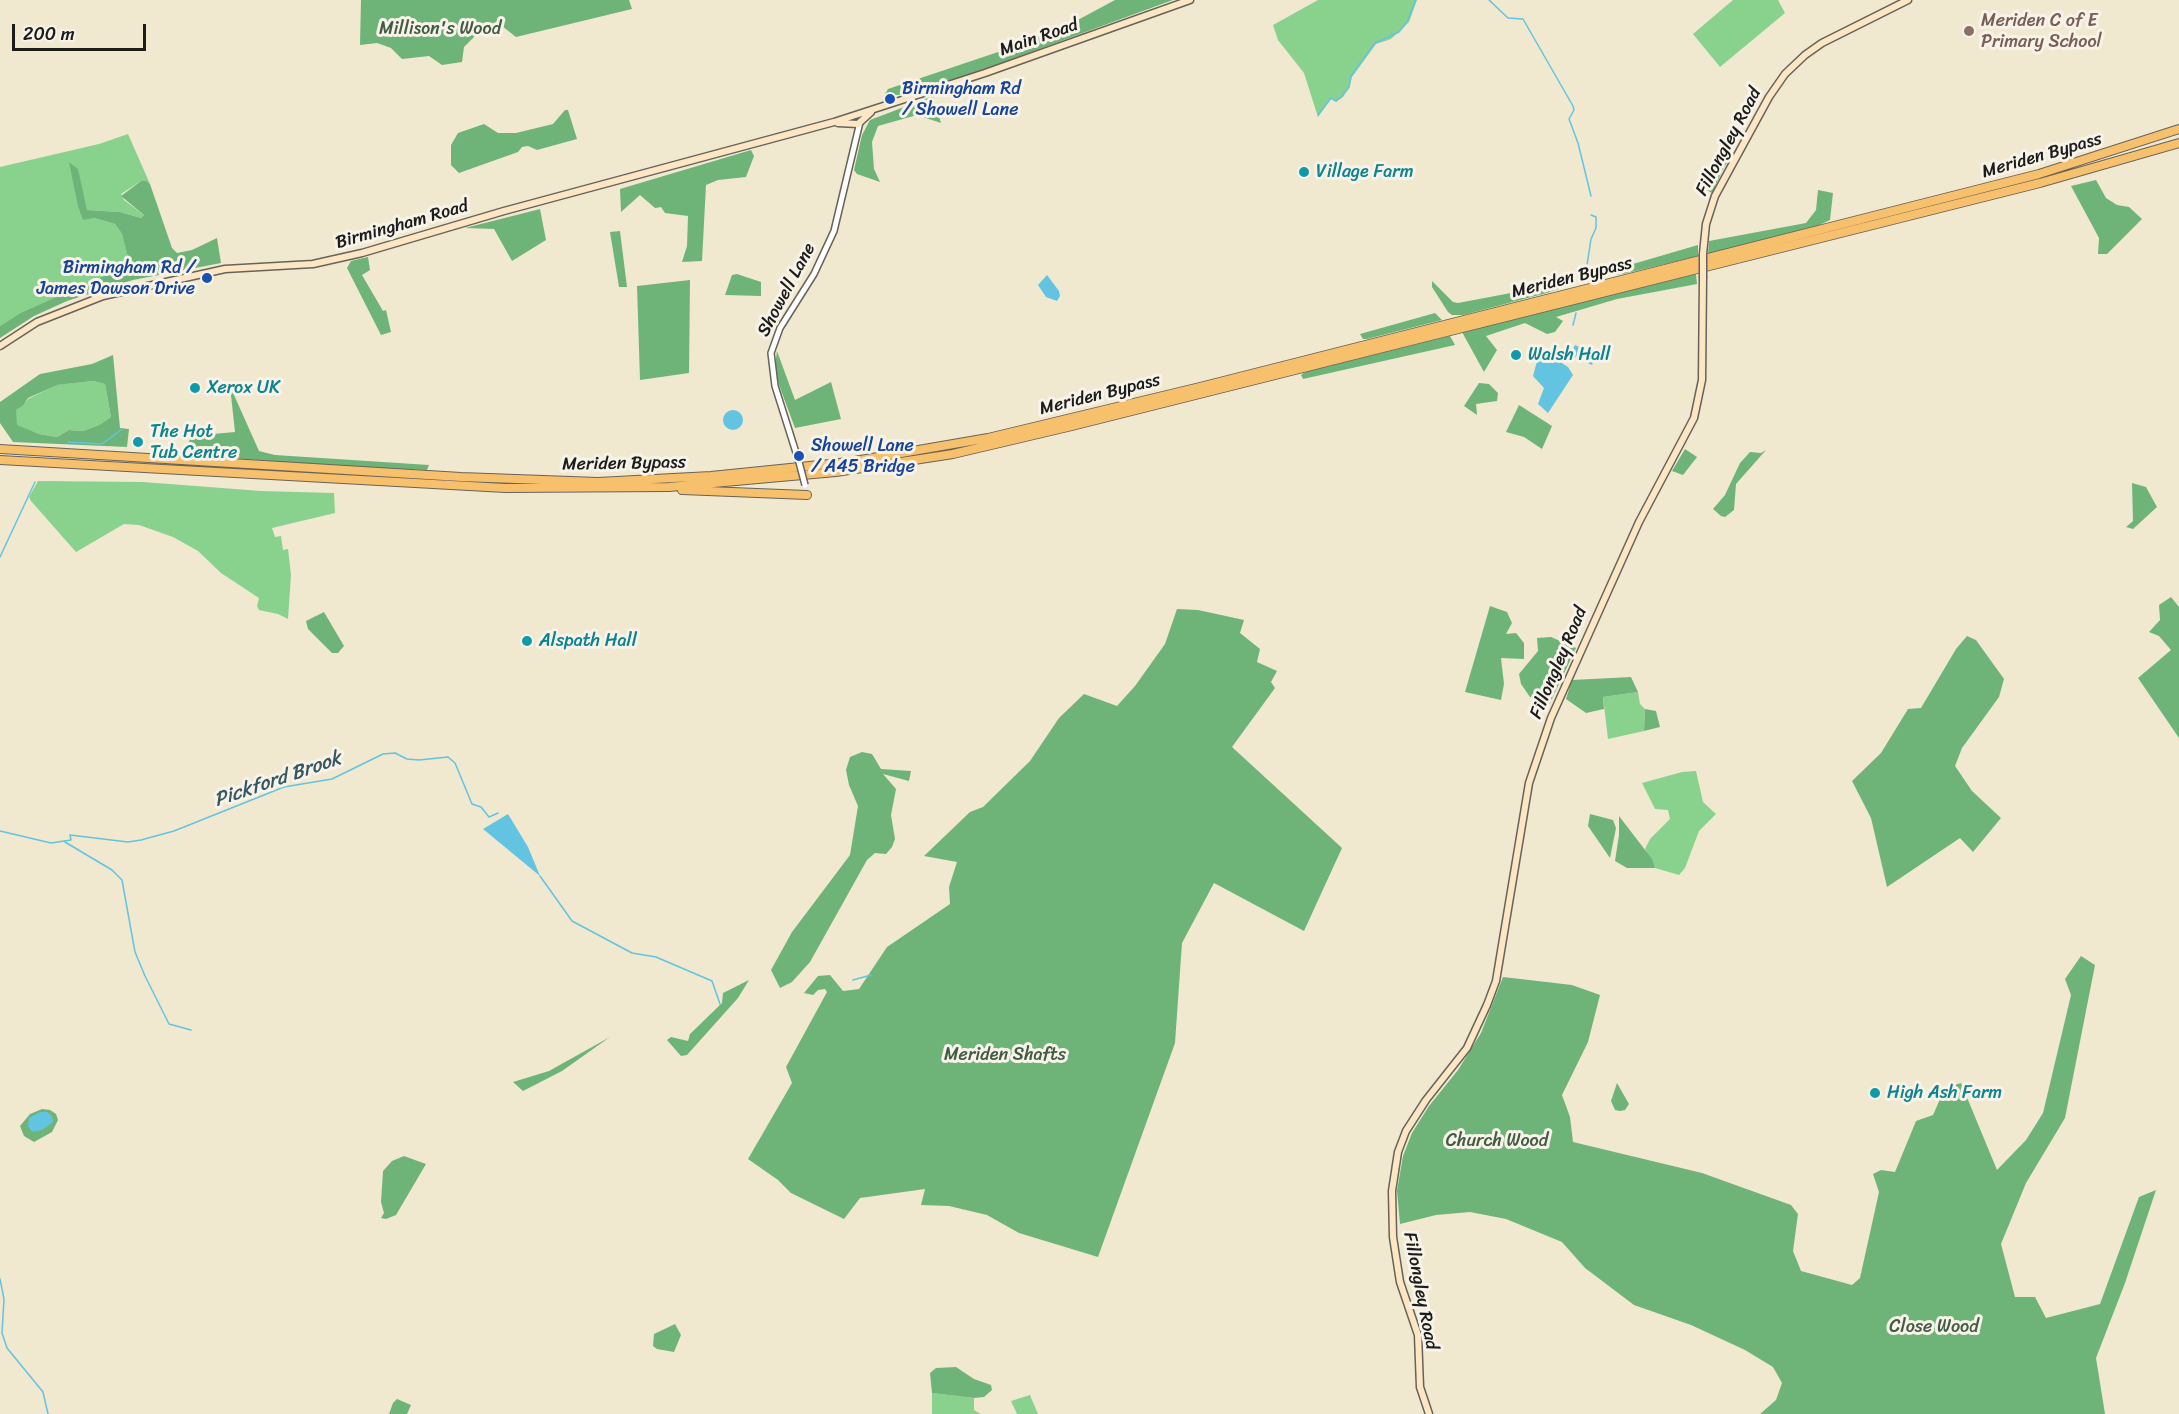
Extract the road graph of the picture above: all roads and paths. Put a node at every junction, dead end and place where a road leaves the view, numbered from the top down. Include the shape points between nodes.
1 (1190, 0) edge
2 (1908, 0) edge
3 (896, 101) junction
4 (855, 115) junction
5 (857, 122) junction
6 (815, 127) junction
7 (2177, 129) edge
8 (2178, 143) edge
9 (0, 345) edge
10 (1201, 391) junction
11 (1174, 397) junction
12 (0, 449) edge
13 (0, 460) edge
14 (669, 487) junction
15 (807, 495) joint
16 (1429, 1414) edge

1 - 3 main road, Main Road
2 - 16 main road, Fillongley Road, bridge via 1816,47 1785,74 1715,195 1706,224 1703,254 1702,380 1694,418 1631,537 1551,718 1529,783 1496,981 1487,1005 1467,1048 1426,1100 1398,1152 1392,1191 1393,1237 1400,1282 1418,1335 1420,1386
3 - 4 main road, Main Road
3 - 5 main road, Main Road
4 - 5 main road
4 - 6 main road, Birmingham Road
5 - 6 main road, Birmingham Road
5 - 15 street, Showell Lane, bridge via 858,134 834,231 780,328 771,353 775,386
6 - 9 main road, Birmingham Road via 504,211 362,254 313,264 225,269 104,296 37,322
7 - 10 highway, Meriden Bypass via 2028,177
8 - 10 highway, Meriden Bypass via 2040,183
10 - 11 highway, Meriden Bypass
11 - 12 highway, Meriden Bypass via 909,453 778,470 652,480 510,480
11 - 14 highway, Meriden Bypass via 953,454 836,472
13 - 14 highway, Meriden Bypass via 506,488
14 - 15 highway

